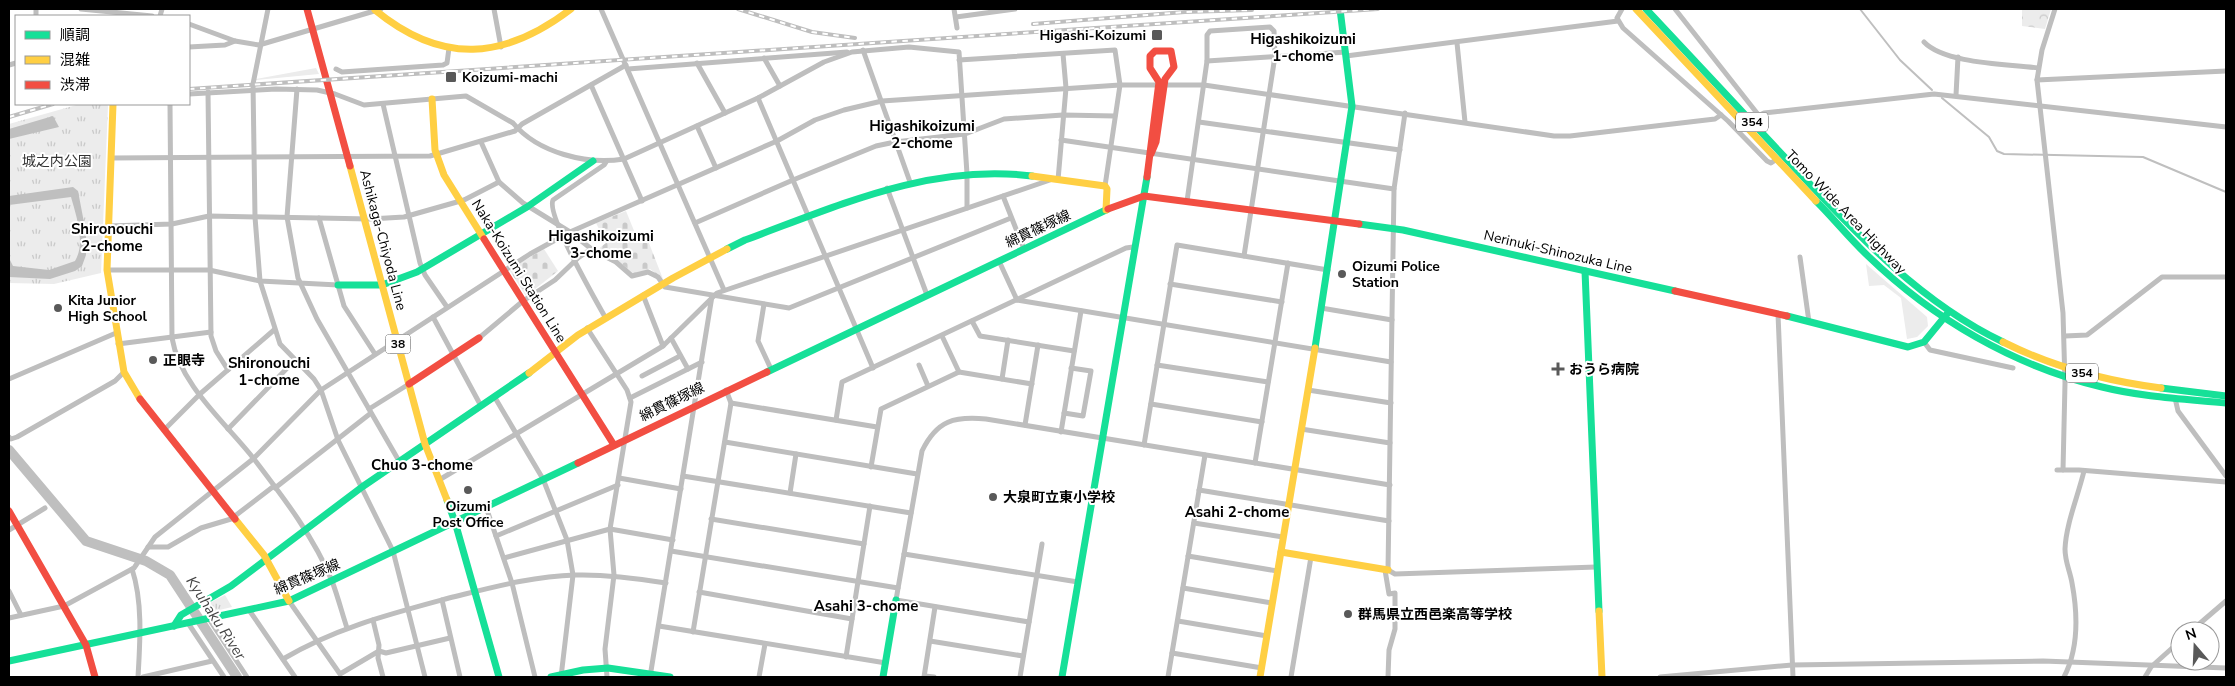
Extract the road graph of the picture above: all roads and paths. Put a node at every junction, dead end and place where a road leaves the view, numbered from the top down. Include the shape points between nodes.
1 (82, 9) edge
2 (268, 9) edge
3 (307, 9) edge
4 (377, 9) edge
5 (494, 9) edge
6 (571, 9) edge
7 (601, 9) edge
8 (954, 9) edge
9 (1016, 9) edge
10 (1340, 9) edge
11 (1622, 9) edge
12 (1636, 9) edge
13 (1646, 9) edge
14 (1675, 9) edge
15 (2055, 9) edge
16 (114, 12) edge
17 (142, 15) edge
18 (956, 17) junction
19 (1618, 21) junction
20 (190, 24) edge
21 (957, 28) dead end
22 (312, 29) junction
23 (236, 42) junction
24 (1457, 42) junction
25 (1924, 42) dead end
26 (259, 45) junction
27 (501, 46) junction
28 (190, 47) edge
29 (449, 48) junction
30 (863, 50) junction
31 (852, 52) junction
32 (1063, 54) junction
33 (1346, 54) junction
34 (1275, 56) junction
35 (764, 58) junction
36 (1958, 58) junction
37 (959, 60) junction
38 (1207, 61) junction
39 (697, 63) junction
40 (627, 67) junction
41 (2038, 68) junction
42 (336, 69) dead end
43 (2226, 71) edge
44 (2038, 80) junction
45 (1204, 84) junction
46 (591, 85) junction
47 (1120, 85) junction
48 (1161, 85) junction
49 (780, 86) junction
50 (1066, 88) junction
51 (297, 89) junction
52 (253, 90) junction
53 (208, 92) junction
54 (330, 92) junction
55 (190, 94) edge
56 (1269, 94) junction
57 (1956, 95) junction
58 (962, 96) junction
59 (758, 98) junction
60 (432, 99) junction
61 (882, 101) junction
62 (383, 104) junction
63 (113, 105) edge
64 (170, 105) edge
65 (2040, 105) junction
66 (1352, 106) junction
67 (725, 113) junction
68 (1405, 113) junction
69 (1063, 115) junction
70 (1721, 115) junction
71 (1115, 116) junction
72 (1758, 116) junction
73 (1199, 122) junction
74 (1465, 122) junction
75 (697, 126) junction
76 (2226, 127) edge
77 (518, 129) junction
78 (1264, 131) junction
79 (1762, 133) junction
80 (965, 134) junction
81 (1061, 140) junction
82 (777, 141) junction
83 (482, 142) junction
84 (895, 142) junction
85 (660, 143) junction
86 (1347, 143) junction
87 (1110, 147) junction
88 (1400, 150) junction
89 (1151, 154) junction
90 (291, 156) junction
91 (347, 156) junction
92 (394, 156) junction
93 (436, 156) junction
94 (170, 157) junction
95 (208, 157) junction
96 (253, 157) junction
97 (112, 158) junction
98 (624, 160) junction
99 (1193, 160) junction
100 (1777, 160) junction
101 (593, 161) junction
102 (606, 162) junction
103 (716, 168) junction
104 (1258, 169) junction
105 (967, 174) junction
106 (573, 176) junction
107 (1055, 179) junction
108 (793, 180) junction
109 (1342, 181) junction
110 (499, 182) junction
111 (910, 182) junction
112 (579, 183) junction
113 (678, 185) junction
114 (1105, 186) junction
115 (887, 188) junction
116 (1394, 189) junction
117 (1003, 196) junction
118 (1144, 196) junction
119 (460, 201) junction
120 (642, 201) junction
121 (1187, 202) junction
122 (527, 207) junction
123 (967, 208) junction
124 (1106, 210) junction
125 (1252, 210) junction
126 (809, 215) junction
127 (209, 216) junction
128 (408, 216) junction
129 (255, 217) junction
130 (287, 217) junction
131 (319, 218) junction
132 (1011, 218) junction
133 (365, 219) junction
134 (1335, 222) junction
135 (695, 223) junction
136 (172, 224) junction
137 (558, 225) junction
138 (108, 226) junction
139 (1393, 229) junction
140 (901, 230) junction
141 (88, 231) dead end
142 (570, 232) junction
143 (481, 235) junction
144 (562, 236) junction
145 (1133, 247) junction
146 (591, 249) junction
147 (1024, 249) junction
148 (826, 256) junction
149 (1244, 256) junction
150 (1800, 257) dead end
151 (710, 258) junction
152 (912, 258) junction
153 (575, 260) junction
154 (999, 261) junction
155 (1288, 263) junction
156 (171, 269) junction
157 (422, 269) junction
158 (107, 270) junction
159 (209, 270) junction
160 (504, 270) junction
161 (1328, 270) junction
162 (1585, 271) junction
163 (2226, 277) edge
164 (260, 281) junction
165 (300, 283) junction
166 (663, 284) junction
167 (1170, 284) junction
168 (338, 285) junction
169 (382, 285) junction
170 (839, 288) junction
171 (724, 290) junction
172 (643, 295) junction
173 (927, 295) junction
174 (712, 296) junction
175 (1017, 300) junction
176 (523, 302) junction
177 (1282, 302) junction
178 (764, 304) junction
179 (447, 307) junction
180 (1321, 308) junction
181 (1080, 311) junction
182 (1949, 311) junction
183 (1778, 314) junction
184 (1122, 316) junction
185 (433, 317) junction
186 (605, 317) junction
187 (1944, 318) junction
188 (1392, 320) junction
189 (972, 321) junction
190 (1809, 322) junction
191 (1164, 324) junction
192 (587, 328) junction
193 (856, 328) junction
194 (274, 330) junction
195 (211, 332) junction
196 (116, 333) junction
197 (942, 336) junction
198 (2065, 336) junction
199 (172, 338) junction
200 (479, 338) joint
201 (671, 338) junction
202 (397, 340) junction
203 (1008, 340) junction
204 (1924, 342) junction
205 (1275, 343) junction
206 (118, 344) junction
207 (1038, 345) junction
208 (663, 346) junction
209 (1314, 350) junction
210 (1074, 351) junction
211 (555, 353) junction
212 (375, 354) junction
213 (452, 356) junction
214 (680, 356) junction
215 (295, 360) junction
216 (702, 362) junction
217 (1391, 362) junction
218 (919, 365) dead end
219 (1157, 365) junction
220 (873, 368) junction
221 (1071, 368) junction
222 (2013, 368) dead end
223 (2064, 368) junction
224 (688, 369) junction
225 (771, 369) junction
226 (228, 370) junction
227 (124, 372) junction
228 (347, 372) junction
229 (959, 372) junction
230 (616, 375) junction
231 (642, 376) dead end
232 (2065, 376) junction
233 (9, 379) edge
234 (1002, 379) junction
235 (1268, 382) junction
236 (409, 384) junction
237 (1032, 384) junction
238 (928, 386) junction
239 (321, 390) junction
240 (726, 390) junction
241 (1308, 390) junction
242 (200, 394) junction
243 (494, 396) junction
244 (582, 396) junction
245 (2226, 396) edge
246 (630, 398) junction
247 (2174, 398) junction
248 (731, 403) junction
249 (1391, 403) junction
250 (2226, 403) edge
251 (1151, 404) junction
252 (695, 405) junction
253 (481, 406) junction
254 (370, 411) junction
255 (1064, 413) junction
256 (836, 420) junction
257 (1262, 422) junction
258 (1024, 425) junction
259 (878, 427) junction
260 (228, 429) junction
261 (1301, 429) junction
262 (164, 430) junction
263 (1061, 432) junction
264 (518, 434) junction
265 (9, 437) edge
266 (1102, 438) junction
267 (626, 439) junction
268 (338, 440) junction
269 (724, 442) junction
270 (1390, 443) junction
271 (425, 444) junction
272 (614, 445) junction
273 (1144, 445) junction
274 (796, 454) junction
275 (1205, 455) junction
276 (253, 459) junction
277 (399, 461) junction
278 (1255, 463) junction
279 (871, 467) junction
280 (1294, 470) junction
281 (2084, 471) junction
282 (917, 474) junction
283 (683, 476) junction
284 (2226, 476) edge
285 (619, 478) junction
286 (543, 479) junction
287 (439, 480) junction
288 (718, 481) junction
289 (2226, 482) edge
290 (618, 485) junction
291 (1390, 485) junction
292 (275, 487) junction
293 (362, 487) junction
294 (681, 490) junction
295 (1199, 490) junction
296 (213, 491) junction
297 (790, 493) junction
298 (1288, 505) junction
299 (870, 506) junction
300 (486, 507) junction
301 (45, 508) dead end
302 (9, 511) edge
303 (556, 511) junction
304 (911, 513) junction
305 (234, 518) junction
306 (711, 519) junction
307 (1389, 521) junction
308 (455, 522) junction
309 (1194, 523) junction
310 (17, 525) junction
311 (610, 529) junction
312 (9, 530) edge
313 (305, 530) junction
314 (496, 536) junction
315 (1283, 537) junction
316 (567, 540) junction
317 (673, 540) junction
318 (864, 544) junction
319 (1042, 544) dead end
320 (148, 547) junction
321 (393, 551) junction
322 (671, 551) junction
323 (1280, 552) junction
324 (904, 554) junction
325 (1188, 556) junction
326 (705, 557) junction
327 (1311, 557) junction
328 (504, 558) junction
329 (266, 559) junction
330 (1596, 567) junction
331 (134, 568) junction
332 (1387, 570) junction
333 (1278, 571) junction
334 (574, 575) junction
335 (614, 575) junction
336 (1037, 575) junction
337 (332, 581) junction
338 (666, 582) junction
339 (858, 582) junction
340 (1078, 582) junction
341 (512, 583) junction
342 (898, 588) junction
343 (1183, 588) junction
344 (9, 591) edge
345 (476, 591) junction
346 (699, 592) junction
347 (442, 600) junction
348 (896, 600) junction
349 (289, 601) junction
350 (2226, 601) edge
351 (1272, 602) junction
352 (64, 606) junction
353 (935, 606) junction
354 (409, 608) junction
355 (249, 610) junction
356 (21, 615) junction
357 (9, 618) edge
358 (208, 619) junction
359 (852, 619) junction
360 (373, 620) junction
361 (1178, 621) junction
362 (2203, 621) edge
363 (1029, 622) junction
364 (189, 623) junction
365 (174, 626) junction
366 (659, 626) junction
367 (347, 628) junction
368 (693, 632) junction
369 (140, 634) junction
370 (1267, 636) junction
371 (450, 638) junction
372 (316, 640) junction
373 (930, 641) junction
374 (765, 644) junction
375 (86, 645) junction
376 (418, 645) junction
377 (2170, 650) edge
378 (379, 651) junction
379 (1172, 653) junction
380 (1023, 656) junction
381 (846, 657) junction
382 (283, 659) junction
383 (9, 661) edge
384 (212, 661) junction
385 (886, 663) junction
386 (2070, 664) junction
387 (1792, 665) junction
388 (2150, 667) junction
389 (608, 668) junction
390 (1262, 668) junction
391 (2226, 668) edge
392 (339, 676) edge
393 (561, 676) edge
394 (651, 676) edge
395 (95, 677) edge
396 (138, 677) edge
397 (143, 677) edge
398 (224, 677) edge
399 (247, 677) edge
400 (295, 677) edge
401 (383, 677) edge
402 (425, 677) edge
403 (460, 677) edge
404 (499, 677) edge
405 (535, 677) edge
406 (551, 677) edge
407 (607, 677) edge
408 (670, 677) edge
409 (759, 677) edge
410 (883, 677) edge
411 (924, 677) edge
412 (934, 677) edge
413 (1020, 677) edge
414 (1062, 677) edge
415 (1168, 677) edge
416 (1260, 677) edge
417 (1291, 677) edge
418 (1388, 677) edge
419 (1602, 677) edge
420 (1660, 677) edge
421 (1793, 677) edge
422 (2064, 677) edge
423 (2144, 677) edge

1 - 16 street
2 - 26 street
3 - 22 main road, Ashikaga-Chiyoda Line / 38
4 - 22 street
4 - 29 main road via 404,32 419,40
5 - 27 street
6 - 27 main road via 532,35
7 - 40 street
8 - 18 street
9 - 18 street
10 - 33 main road
11 - 19 street
12 - 100 main road, Tomo Wide Area Highway / 354
13 - 79 main road, Tomo Wide Area Highway / 354
14 - 72 street
15 - 41 street
16 - 17 street
18 - 21 street
19 - 24 street
19 - 70 street
20 - 23 street
22 - 26 street
22 - 54 main road, Ashikaga-Chiyoda Line / 38
23 - 26 street
23 - 28 street
24 - 33 street
24 - 74 street
25 - 36 street via 1934,51
26 - 52 street
27 - 29 main road via 472,50
29 - 42 street via 447,63 443,65 342,72
30 - 31 street
30 - 37 street via 924,48 959,52
30 - 61 street
31 - 35 street
31 - 49 street via 824,62
32 - 37 street
32 - 47 street via 1115,50
32 - 50 street
33 - 34 street
33 - 66 main road
34 - 38 street
34 - 38 street via 1274,31 1270,27 1210,31 1207,35
34 - 56 street
35 - 39 street
35 - 49 street
36 - 41 street
36 - 57 street
37 - 58 street
38 - 45 street
39 - 40 street
39 - 67 street
40 - 46 street
40 - 85 street
41 - 44 street
43 - 44 street
44 - 65 street
45 - 48 street
45 - 56 street
45 - 73 street
46 - 77 street
46 - 98 street
47 - 48 street
47 - 50 street
47 - 71 street
48 - 48 main road via 1150,68 1150,53 1171,51 1174,67
48 - 89 main road
49 - 59 street
50 - 58 street
50 - 69 street
51 - 52 street
51 - 54 street
51 - 90 street
52 - 53 street
52 - 96 street
53 - 55 street
53 - 95 street
54 - 62 street via 361,105
54 - 91 main road, Ashikaga-Chiyoda Line / 38
56 - 66 street
56 - 78 street
57 - 65 street
57 - 72 street via 1918,95
58 - 61 street
58 - 80 street
59 - 67 street
59 - 82 street
60 - 62 street
60 - 77 street via 467,97 514,123
60 - 93 main road, Naka-Koizumi Station Line
61 - 82 street via 828,115
61 - 84 street
62 - 92 street
63 - 97 main road
64 - 94 street
65 - 76 street
65 - 198 street
66 - 68 street
66 - 86 main road
67 - 75 street
68 - 74 street
68 - 88 street
69 - 71 street
69 - 80 street via 1004,119
69 - 81 street
70 - 74 street via 1570,136
70 - 100 street via 1767,161
71 - 87 street
72 - 79 street via 1766,127
73 - 78 street
73 - 99 street
75 - 85 street
75 - 103 street
77 - 83 street
77 - 101 street via 547,147
78 - 86 street
78 - 104 street
79 - 182 main road, Tomo Wide Area Highway / 354 via 1885,261
80 - 84 street
80 - 105 street
81 - 87 street
81 - 107 street
82 - 103 street
82 - 108 street
83 - 93 street
83 - 110 street
84 - 108 street via 876,146
84 - 111 street
85 - 98 street
85 - 113 street
86 - 88 street
86 - 109 main road
87 - 89 street
87 - 114 street
88 - 116 street
89 - 99 street
89 - 118 main road
90 - 91 street
90 - 96 street
90 - 130 street
91 - 92 street
91 - 133 main road, Ashikaga-Chiyoda Line / 38
92 - 93 street
92 - 128 street
93 - 119 main road, Naka-Koizumi Station Line
94 - 95 street
94 - 97 street
94 - 136 street
95 - 96 street
95 - 127 street
96 - 129 street
97 - 138 main road
98 - 102 street
98 - 120 street
99 - 104 street
99 - 121 street
100 - 187 main road, Tomo Wide Area Highway / 354 via 1868,256 1904,289
101 - 102 street
101 - 106 main road
102 - 112 street
103 - 113 street
104 - 109 street
104 - 125 street
105 - 107 main road via 1014,174
105 - 111 main road
105 - 123 street
106 - 112 street
106 - 122 main road
107 - 114 main road
107 - 117 street
108 - 126 street
108 - 135 street
109 - 116 street
109 - 134 main road
110 - 119 street
110 - 122 street
111 - 115 main road
112 - 137 street via 552,203
113 - 120 street
113 - 135 street
114 - 124 main road
115 - 126 main road
115 - 140 street
116 - 139 street
117 - 123 street
117 - 132 street
118 - 121 main road, Nerinuki-Shinozuka Line
118 - 124 main road, 綿貫篠塚線
118 - 145 main road
119 - 128 street
119 - 143 main road, Naka-Koizumi Station Line
120 - 142 street
121 - 125 main road, Nerinuki-Shinozuka Line
122 - 137 street
122 - 143 main road
123 - 140 street
124 - 147 main road, 綿貫篠塚線
125 - 134 main road, Nerinuki-Shinozuka Line
125 - 149 street
126 - 148 street
126 - 151 main road via 744,240
127 - 129 street
127 - 136 street
127 - 159 street
128 - 133 street
128 - 157 street
129 - 130 street
129 - 164 street
130 - 131 street
130 - 165 street
131 - 133 street
131 - 168 street
132 - 147 street
132 - 152 street
133 - 169 main road, Ashikaga-Chiyoda Line / 38
134 - 139 main road, Nerinuki-Shinozuka Line
134 - 161 main road
135 - 151 street
136 - 138 street
136 - 156 street
137 - 142 street
137 - 144 street
138 - 141 street
138 - 158 main road
139 - 162 main road, Nerinuki-Shinozuka Line
139 - 188 street
140 - 148 street
140 - 152 street
142 - 144 street
142 - 146 street
143 - 157 main road
143 - 160 main road, Naka-Koizumi Station Line
144 - 153 street
144 - 160 street
145 - 175 street
145 - 184 main road
146 - 153 street
146 - 166 street via 616,262 632,276 652,273
147 - 154 main road, 綿貫篠塚線
148 - 170 street
148 - 171 street
149 - 155 street
149 - 167 street via 1177,245
150 - 190 street
151 - 166 main road
151 - 171 street
152 - 170 street
152 - 173 street
153 - 176 street via 555,280
153 - 186 street
154 - 173 main road, 綿貫篠塚線
154 - 175 street
155 - 161 street
155 - 177 street
156 - 158 street
156 - 159 street
156 - 199 street
157 - 169 main road
157 - 179 street
158 - 196 main road
159 - 164 street
159 - 195 street
160 - 176 main road, Naka-Koizumi Station Line
160 - 179 street
161 - 180 main road
162 - 183 main road, Nerinuki-Shinozuka Line
162 - 330 main road
163 - 198 street via 2162,278 2087,335
164 - 165 street
164 - 194 street
165 - 168 street
165 - 228 street
166 - 172 main road
166 - 174 street
167 - 177 street
167 - 191 street
168 - 169 main road
168 - 212 street via 344,306
169 - 202 main road, Ashikaga-Chiyoda Line / 38
170 - 178 street via 789,308
170 - 193 street
171 - 174 street
172 - 186 main road
172 - 208 street
173 - 193 main road, 綿貫篠塚線
174 - 178 street
174 - 201 street
174 - 216 street
175 - 181 street
175 - 189 street
176 - 200 street
176 - 211 main road, Naka-Koizumi Station Line
177 - 205 street
178 - 225 street via 758,341
179 - 185 street
180 - 188 street
180 - 209 main road
181 - 184 street
181 - 210 street
182 - 187 main road
182 - 223 main road, Tomo Wide Area Highway / 354 via 2009,345
183 - 190 main road, Nerinuki-Shinozuka Line
183 - 387 street
184 - 191 street
184 - 266 main road
185 - 202 street
185 - 213 street
186 - 192 main road
187 - 204 main road
187 - 232 main road, Tomo Wide Area Highway / 354 via 2016,358
188 - 217 street
189 - 197 street
189 - 203 street via 980,336
190 - 204 main road, Nerinuki-Shinozuka Line via 1904,346
191 - 205 street
191 - 219 street
192 - 211 main road
192 - 230 street
193 - 220 street
193 - 225 main road, 綿貫篠塚線
194 - 215 street via 280,344
194 - 226 street
195 - 199 street
195 - 226 street via 216,351
196 - 206 main road
196 - 233 street
197 - 220 street
197 - 229 street
198 - 223 street
199 - 206 street
199 - 242 street via 179,366
200 - 213 main road
201 - 208 street
201 - 214 street
202 - 212 street
202 - 236 main road, Ashikaga-Chiyoda Line / 38
203 - 207 street
203 - 234 street
204 - 222 street via 1930,350
205 - 209 street
205 - 235 street
206 - 227 main road
207 - 210 street
207 - 237 street
208 - 230 street
209 - 217 street
209 - 241 main road
210 - 221 street
211 - 243 main road
211 - 244 main road, Naka-Koizumi Station Line
212 - 228 street
213 - 236 main road
213 - 253 street
214 - 224 street
214 - 231 street
215 - 239 street via 314,378
215 - 260 street
216 - 224 street
216 - 252 street
217 - 249 street
218 - 238 street
219 - 235 street
219 - 251 street
220 - 256 street via 842,382
221 - 255 street
221 - 255 street via 1091,371 1083,416
223 - 232 street
223 - 245 main road, Tomo Wide Area Highway / 354 via 2132,384
224 - 246 street
225 - 240 main road, 綿貫篠塚線
226 - 242 street
227 - 262 main road via 136,394
227 - 265 street via 115,381 18,437
228 - 239 street
228 - 254 street
229 - 234 street
229 - 238 street
230 - 244 street
230 - 246 street
232 - 247 main road, Tomo Wide Area Highway / 354 via 2103,387
232 - 281 street via 2060,470
234 - 237 street
235 - 257 street
236 - 254 street
236 - 271 main road, Ashikaga-Chiyoda Line / 38
237 - 258 street
238 - 259 street via 881,409
239 - 268 street
239 - 276 street
240 - 248 street
240 - 252 main road, 綿貫篠塚線
241 - 249 street
241 - 261 main road
242 - 260 street
242 - 262 street
243 - 253 main road
243 - 264 street
244 - 264 street
244 - 272 main road, Naka-Koizumi Station Line
246 - 267 street
247 - 250 main road, Tomo Wide Area Highway / 354
247 - 284 street via 2178,410
248 - 256 street
248 - 269 street
249 - 270 street
251 - 257 street
251 - 273 street
252 - 267 main road, 綿貫篠塚線
252 - 283 street
253 - 271 main road
254 - 268 street
254 - 277 street
255 - 263 street
256 - 259 street
257 - 278 street
258 - 263 street
258 - 282 street via 967,417 954,419 927,440
259 - 279 street
260 - 276 street
261 - 270 street
261 - 280 main road
262 - 296 main road
263 - 266 street
264 - 286 street
264 - 287 street
266 - 273 street
266 - 340 main road
267 - 272 main road, 綿貫篠塚線
267 - 285 street
268 - 292 street
268 - 293 street
269 - 274 street
269 - 288 street
270 - 291 street
271 - 277 main road
271 - 287 main road, Ashikaga-Chiyoda Line / 38
272 - 286 main road, 綿貫篠塚線
273 - 275 street
274 - 279 street
274 - 297 street
275 - 278 street
275 - 295 street
276 - 292 street
276 - 296 street
277 - 293 main road
278 - 280 street
279 - 282 street
280 - 291 street
280 - 298 main road
281 - 289 street
281 - 386 street via 2065,548 2076,612
282 - 304 street
283 - 288 street
283 - 294 street
285 - 290 street
285 - 294 street
286 - 300 main road, 綿貫篠塚線
286 - 303 street
287 - 308 main road, Ashikaga-Chiyoda Line / 38
288 - 297 street
288 - 306 street
290 - 303 street
290 - 311 street
291 - 307 street
292 - 305 street
292 - 313 street
293 - 313 main road
293 - 321 street
294 - 317 street
295 - 298 street
295 - 309 street
296 - 305 main road
296 - 320 street via 155,537
297 - 299 street
298 - 307 street
298 - 315 main road
299 - 304 street
299 - 318 street
300 - 308 main road, 綿貫篠塚線
300 - 314 street
301 - 310 street
302 - 310 main road
303 - 314 street
303 - 316 street
304 - 324 street
305 - 320 street via 201,528 168,547
305 - 329 main road
306 - 318 street
306 - 326 street
307 - 332 street
308 - 321 main road, 綿貫篠塚線
308 - 345 main road, Ashikaga-Chiyoda Line / 38
309 - 315 street
309 - 325 street
310 - 312 street
310 - 352 main road
311 - 316 street
311 - 317 street
311 - 335 street
313 - 329 main road
313 - 337 street
314 - 328 street
315 - 323 main road
316 - 328 street
316 - 334 street
317 - 322 street
318 - 339 street
319 - 336 street
320 - 331 street
321 - 337 main road, 綿貫篠塚線
321 - 354 street
322 - 326 street
322 - 338 street
323 - 327 main road
323 - 333 main road
324 - 336 street
324 - 342 street
325 - 333 street
325 - 343 street
326 - 339 street
326 - 346 street
327 - 332 main road
327 - 417 street
328 - 341 street
329 - 349 main road
329 - 365 main road via 231,586 183,613
330 - 332 street via 1394,574
330 - 419 main road
331 - 352 street
331 - 369 street
332 - 418 street via 1389,594 1395,593 1395,629 1389,650
333 - 351 main road
334 - 335 street
334 - 341 street
334 - 393 street
335 - 338 street
335 - 389 street via 605,649
336 - 340 street
336 - 363 street
337 - 349 main road, 綿貫篠塚線
337 - 367 street
338 - 366 street
339 - 342 street
339 - 359 street
340 - 414 main road
341 - 345 street
341 - 405 street
342 - 348 street
343 - 351 street
343 - 361 street
344 - 356 street
345 - 347 street
345 - 404 main road, Ashikaga-Chiyoda Line / 38
346 - 359 street
346 - 368 street
347 - 354 street
347 - 371 street
348 - 353 street
348 - 385 main road
349 - 355 main road, 綿貫篠塚線
349 - 372 street
350 - 362 street
351 - 370 main road
352 - 356 street
352 - 375 main road
353 - 363 street
353 - 373 street
354 - 360 street
354 - 376 street
355 - 358 main road, 綿貫篠塚線
355 - 382 street
356 - 357 street
358 - 364 main road, 綿貫篠塚線
358 - 399 street
359 - 381 street
360 - 367 street
360 - 378 street
361 - 370 street
361 - 379 street
363 - 380 street
364 - 365 main road, 綿貫篠塚線
364 - 384 street
365 - 369 main road, 綿貫篠塚線
366 - 368 street
366 - 394 street
367 - 372 street
368 - 374 street
369 - 375 main road, 綿貫篠塚線
369 - 396 street
370 - 390 main road
371 - 376 street
371 - 403 street
372 - 382 street
372 - 392 street
373 - 380 street
373 - 411 street
374 - 381 street
374 - 409 street
375 - 383 main road, 綿貫篠塚線
375 - 395 main road
376 - 378 street via 386,653
376 - 402 street
377 - 388 street
378 - 392 street
378 - 401 street
379 - 390 street
379 - 415 street
380 - 413 street
381 - 385 street
382 - 400 street
384 - 397 street
384 - 398 street
385 - 410 main road
386 - 387 street via 2033,661
386 - 388 street
386 - 422 street
387 - 420 street
387 - 421 street
388 - 391 street
388 - 423 street
389 - 393 main road
389 - 394 main road
389 - 407 street
390 - 416 main road
393 - 406 main road
394 - 408 main road
411 - 412 street

